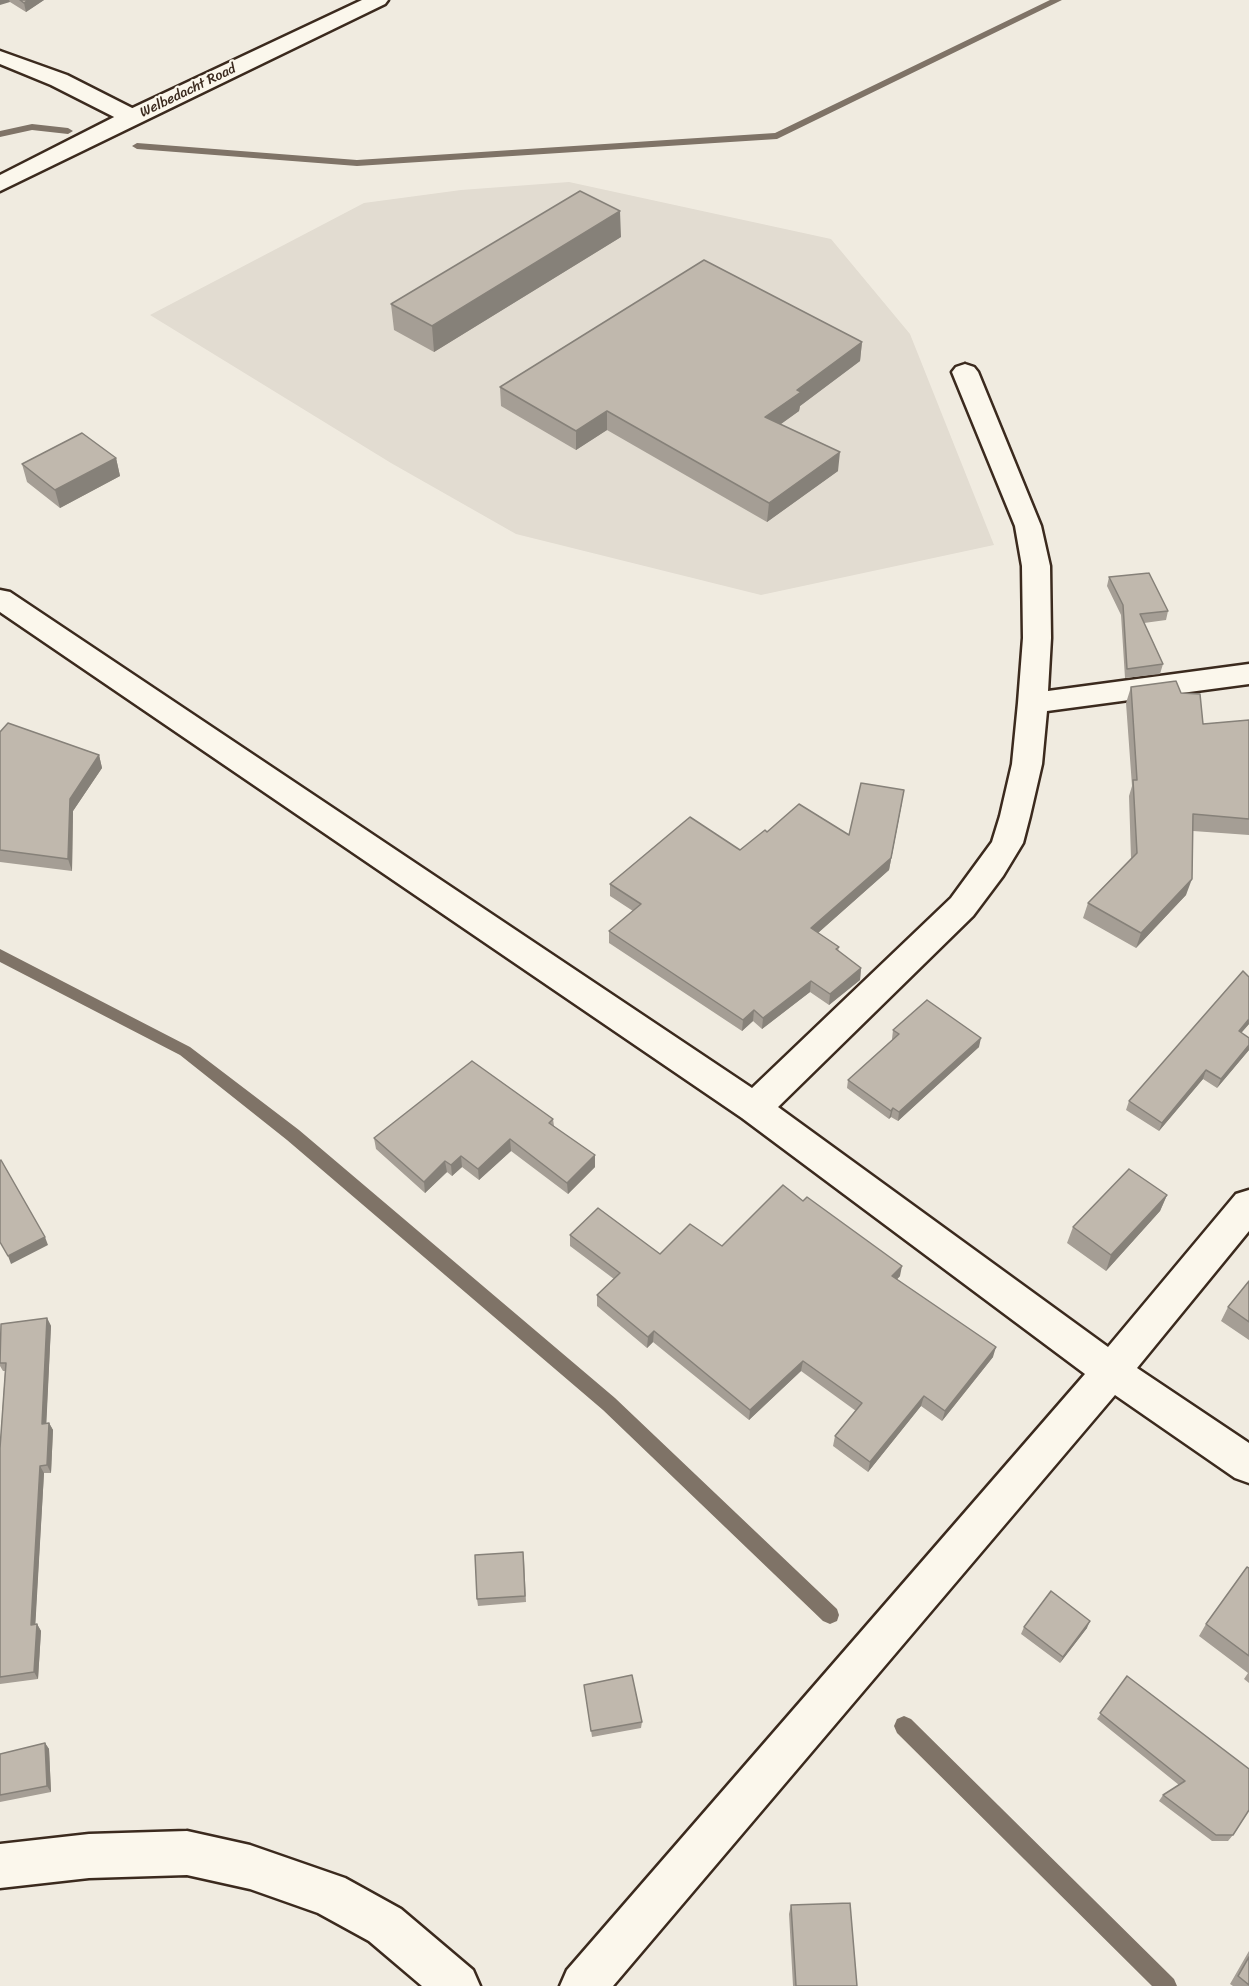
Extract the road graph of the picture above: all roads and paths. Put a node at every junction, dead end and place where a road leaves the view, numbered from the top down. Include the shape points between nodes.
1 (378, 0) edge
2 (0, 57) edge
3 (132, 117) junction
4 (0, 184) edge
5 (965, 372) dead end
6 (0, 599) edge
7 (1249, 674) edge
8 (1033, 703) junction
9 (754, 1108) junction
10 (1249, 1205) edge
11 (1111, 1371) junction
12 (1249, 1465) edge
13 (0, 1866) edge
14 (457, 1986) edge
15 (583, 1986) edge

1 - 3 street, Welbedacht Road
2 - 3 street via 59,80
3 - 4 street, Welbedacht Road
5 - 8 street via 1033,544 1037,638
6 - 9 street
7 - 8 street
8 - 9 street via 1027,764 1015,816 992,868 962,907
9 - 11 street
10 - 11 street
11 - 12 street
11 - 15 street
13 - 14 street via 89,1856 187,1854 250,1867 329,1894 385,1925

